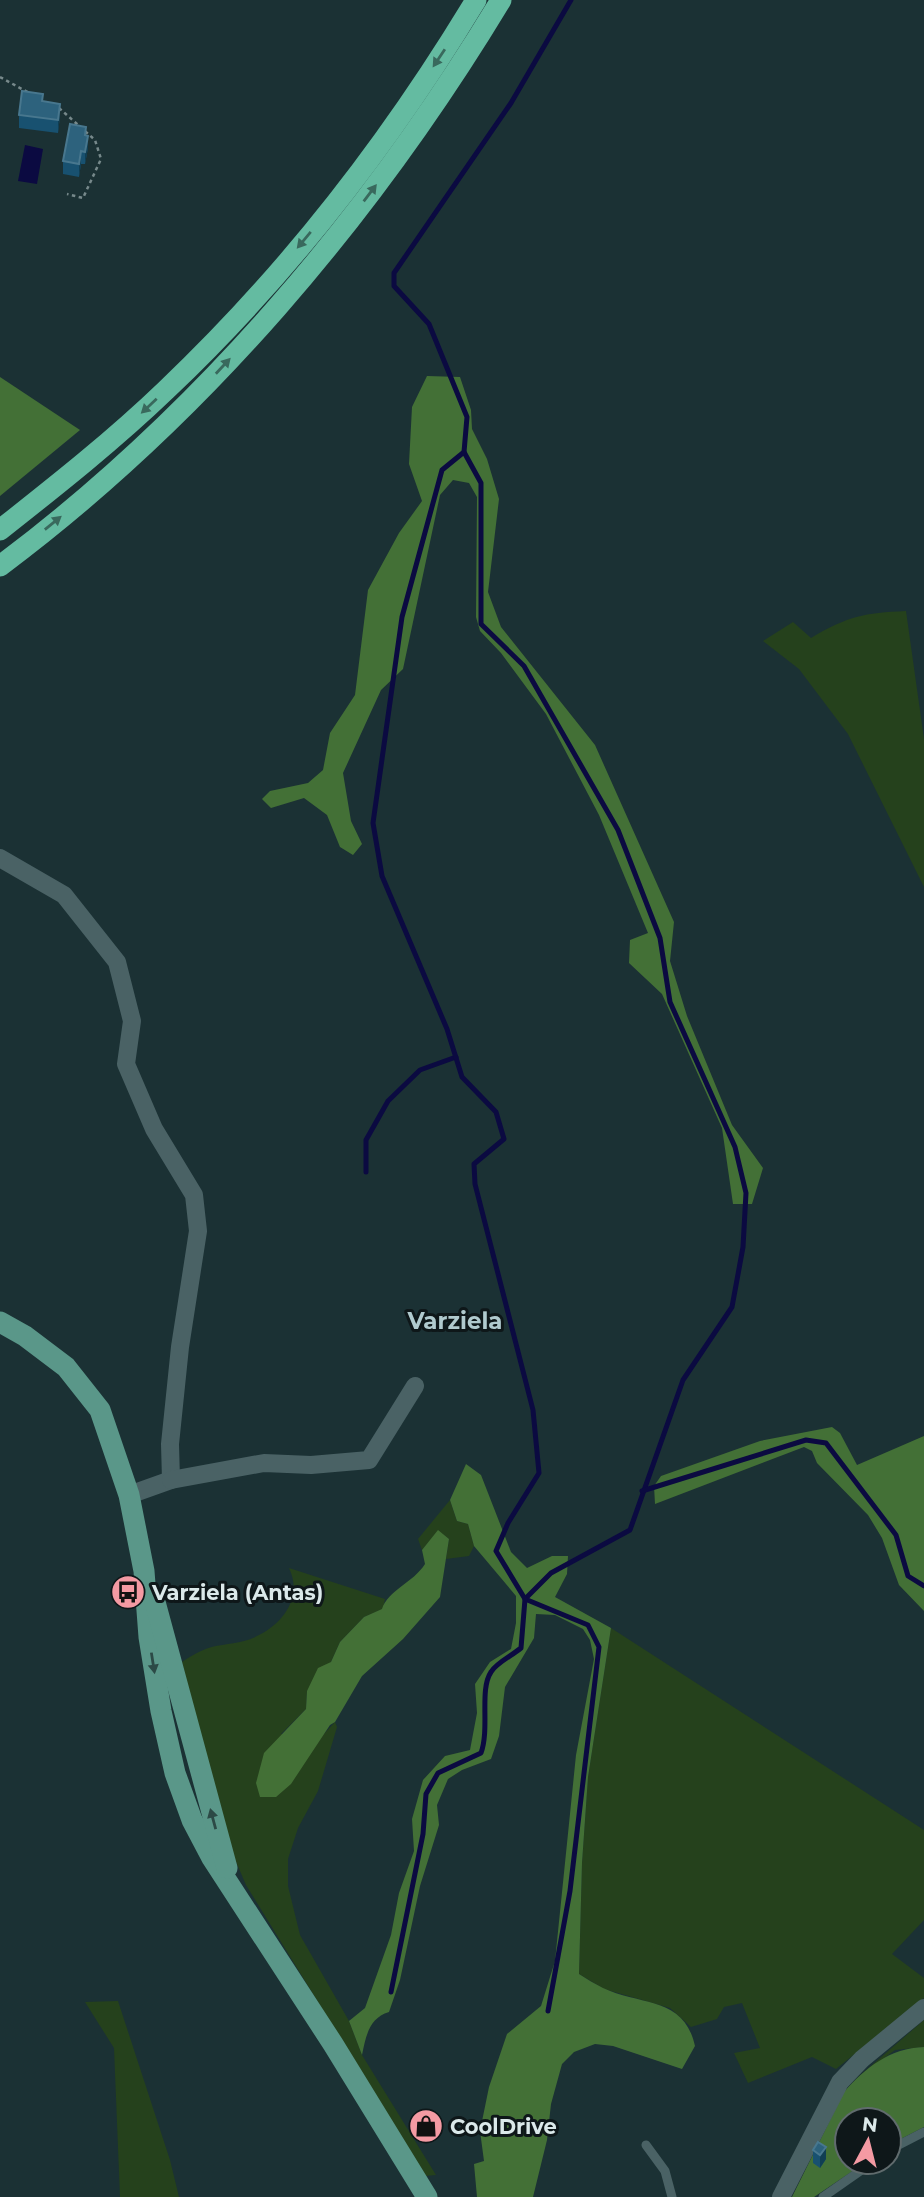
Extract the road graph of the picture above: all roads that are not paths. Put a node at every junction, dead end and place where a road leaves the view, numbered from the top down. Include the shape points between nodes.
1 (476, 0) edge
2 (501, 0) edge
3 (0, 530) edge
4 (0, 566) edge
5 (0, 858) edge
6 (0, 1322) edge
7 (415, 1386) dead end
8 (171, 1480) junction
9 (129, 1495) junction
10 (924, 2008) edge
11 (924, 2132) edge
12 (903, 2143) edge
13 (646, 2145) dead end
14 (853, 2176) edge
15 (427, 2197) edge
16 (672, 2197) edge
17 (781, 2197) edge
18 (823, 2197) edge

1 -> 3 highway via 359,173 247,305 118,435
4 -> 2 highway via 125,463 218,372 295,286 366,199 454,78
5 - 8 street via 64,895 117,962 132,1021 127,1064 154,1129 194,1195 198,1231 180,1347
6 - 9 main road via 48,1351 92,1395 108,1426
7 - 8 street via 369,1460 264,1463
8 - 9 street
9 - 15 main road via 175,1773 201,1840
10 - 17 street via 840,2082
11 - 12 lane
13 - 16 lane via 665,2171
14 - 18 lane

